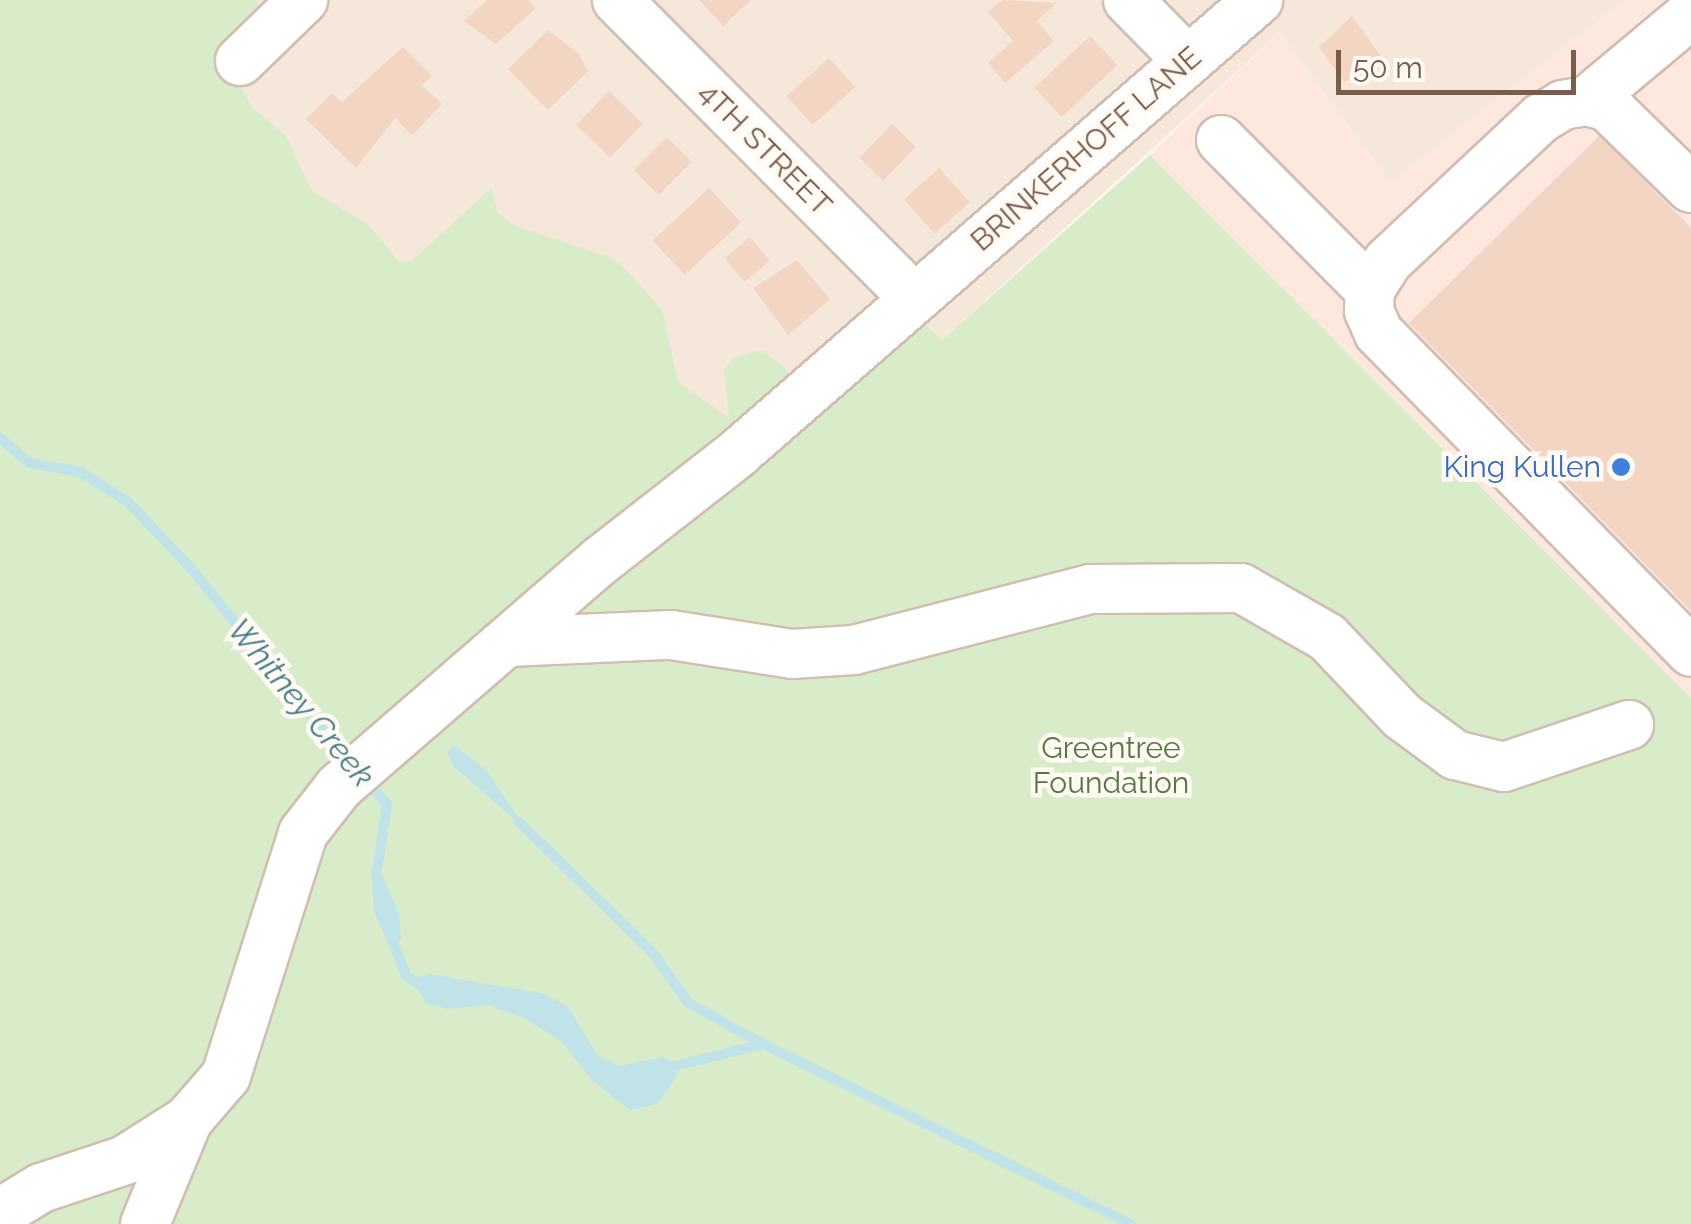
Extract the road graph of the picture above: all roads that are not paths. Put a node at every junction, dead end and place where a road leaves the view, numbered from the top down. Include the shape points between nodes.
1 (302, 0) edge
2 (617, 0) edge
3 (1128, 0) edge
4 (1258, 0) edge
5 (1691, 14) edge
6 (1188, 60) junction
7 (240, 62) dead end
8 (1587, 100) junction
9 (1222, 140) dead end
10 (1691, 188) edge
11 (1370, 290) junction
12 (914, 298) junction
13 (508, 642) junction
14 (1691, 652) edge
15 (1629, 726) dead end
16 (188, 1120) junction
17 (0, 1213) edge
18 (145, 1224) edge

1 - 7 street
2 - 12 street, 4TH STREET
3 - 6 street
4 - 6 street, BRINKERHOFF LANE
5 - 8 street
6 - 12 street, BRINKERHOFF LANE
8 - 10 street via 1625,118
8 - 11 street via 1541,118 1388,261
9 - 11 street
11 - 14 street via 1379,333
12 - 13 street, BRINKERHOFF LANE
13 - 15 street via 671,635 792,654 854,650 1090,589 1241,588 1327,637 1402,716 1455,755 1504,767
13 - 16 street, BRINKERHOFF LANE via 356,772 303,834 226,1076
16 - 17 street via 126,1160 40,1188
16 - 18 street

